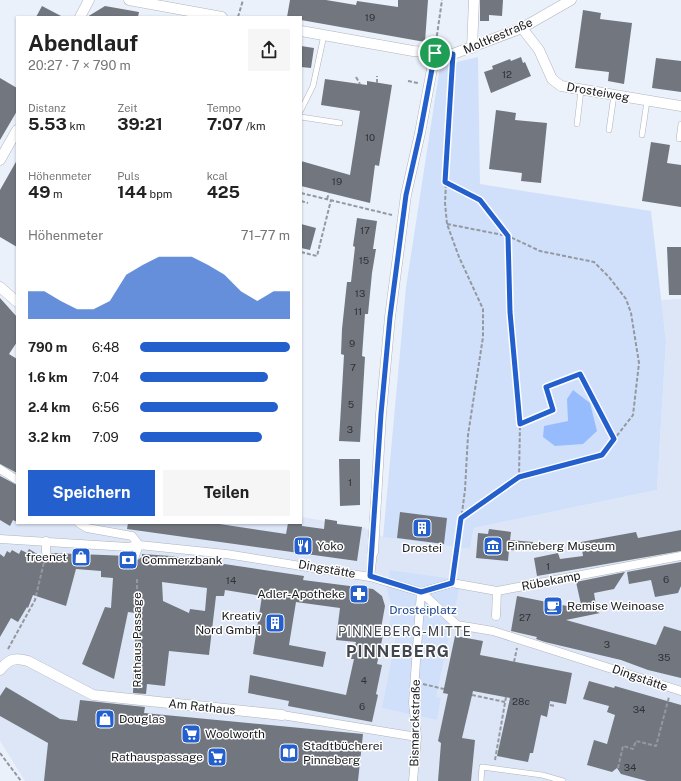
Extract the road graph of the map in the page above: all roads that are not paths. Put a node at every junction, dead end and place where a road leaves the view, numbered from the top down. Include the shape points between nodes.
1 (90, 0) edge
2 (129, 0) edge
3 (474, 0) edge
4 (571, 0) edge
5 (81, 16) edge
6 (217, 16) edge
7 (522, 28) junction
8 (302, 31) edge
9 (324, 35) junction
10 (472, 48) junction
11 (435, 53) junction
12 (581, 90) junction
13 (614, 96) junction
14 (647, 101) junction
15 (681, 106) edge
16 (302, 108) edge
17 (302, 117) edge
18 (340, 123) dead end
19 (577, 124) dead end
20 (681, 124) edge
21 (609, 130) dead end
22 (16, 132) edge
23 (642, 135) dead end
24 (679, 139) dead end
25 (0, 160) edge
26 (0, 287) edge
27 (16, 301) edge
28 (0, 469) edge
29 (16, 479) edge
30 (81, 524) edge
31 (87, 528) junction
32 (0, 539) edge
33 (46, 541) junction
34 (102, 544) junction
35 (139, 545) junction
36 (46, 552) road end
37 (373, 552) joint
38 (135, 556) dead end
39 (681, 556) edge
40 (370, 576) junction
41 (497, 590) junction
42 (421, 592) junction
43 (493, 631) junction
44 (0, 670) edge
45 (681, 691) edge
46 (282, 715) joint
47 (417, 737) junction
48 (413, 781) edge
49 (481, 781) edge
50 (563, 781) edge

1 - 5 street
2 - 6 street
3 - 10 street
4 - 7 street, Moltkestraße
7 - 10 street, Moltkestraße
7 - 12 street, Drosteiweg via 539,50 552,79 561,86
8 - 9 street, Moltkestraße
9 - 11 street, Moltkestraße
9 - 16 lane via 313,86
10 - 11 street, Moltkestraße via 453,54
11 - 37 street via 403,218 386,362
12 - 13 street, Drosteiweg
12 - 19 lane
13 - 14 street, Drosteiweg
13 - 21 lane
14 - 15 street, Drosteiweg
14 - 23 lane
17 - 18 lane
20 - 24 lane
22 - 25 street
26 - 27 street
28 - 29 street
30 - 31 street
31 - 34 street
31 - 35 street via 132,536
32 - 33 street, Dingstätte
33 - 34 street, Dingstätte
33 - 36 street
34 - 35 street, Dingstätte via 128,547
35 - 38 street
35 - 40 street, Dingstätte via 226,554
37 - 40 street
39 - 41 street, Rübekamp
40 - 42 street, Dingstätte
41 - 42 street, Rübekamp via 452,583
41 - 43 street
42 - 43 street, Dingstätte via 457,625
42 - 47 street, Bismarckstraße via 413,703
43 - 45 street, Dingstätte
44 - 46 street, Am Rathaus via 11,659 18,658 93,696
46 - 47 street, Am Rathaus
47 - 48 street, Bismarckstraße
49 - 50 lane via 482,767 542,775

